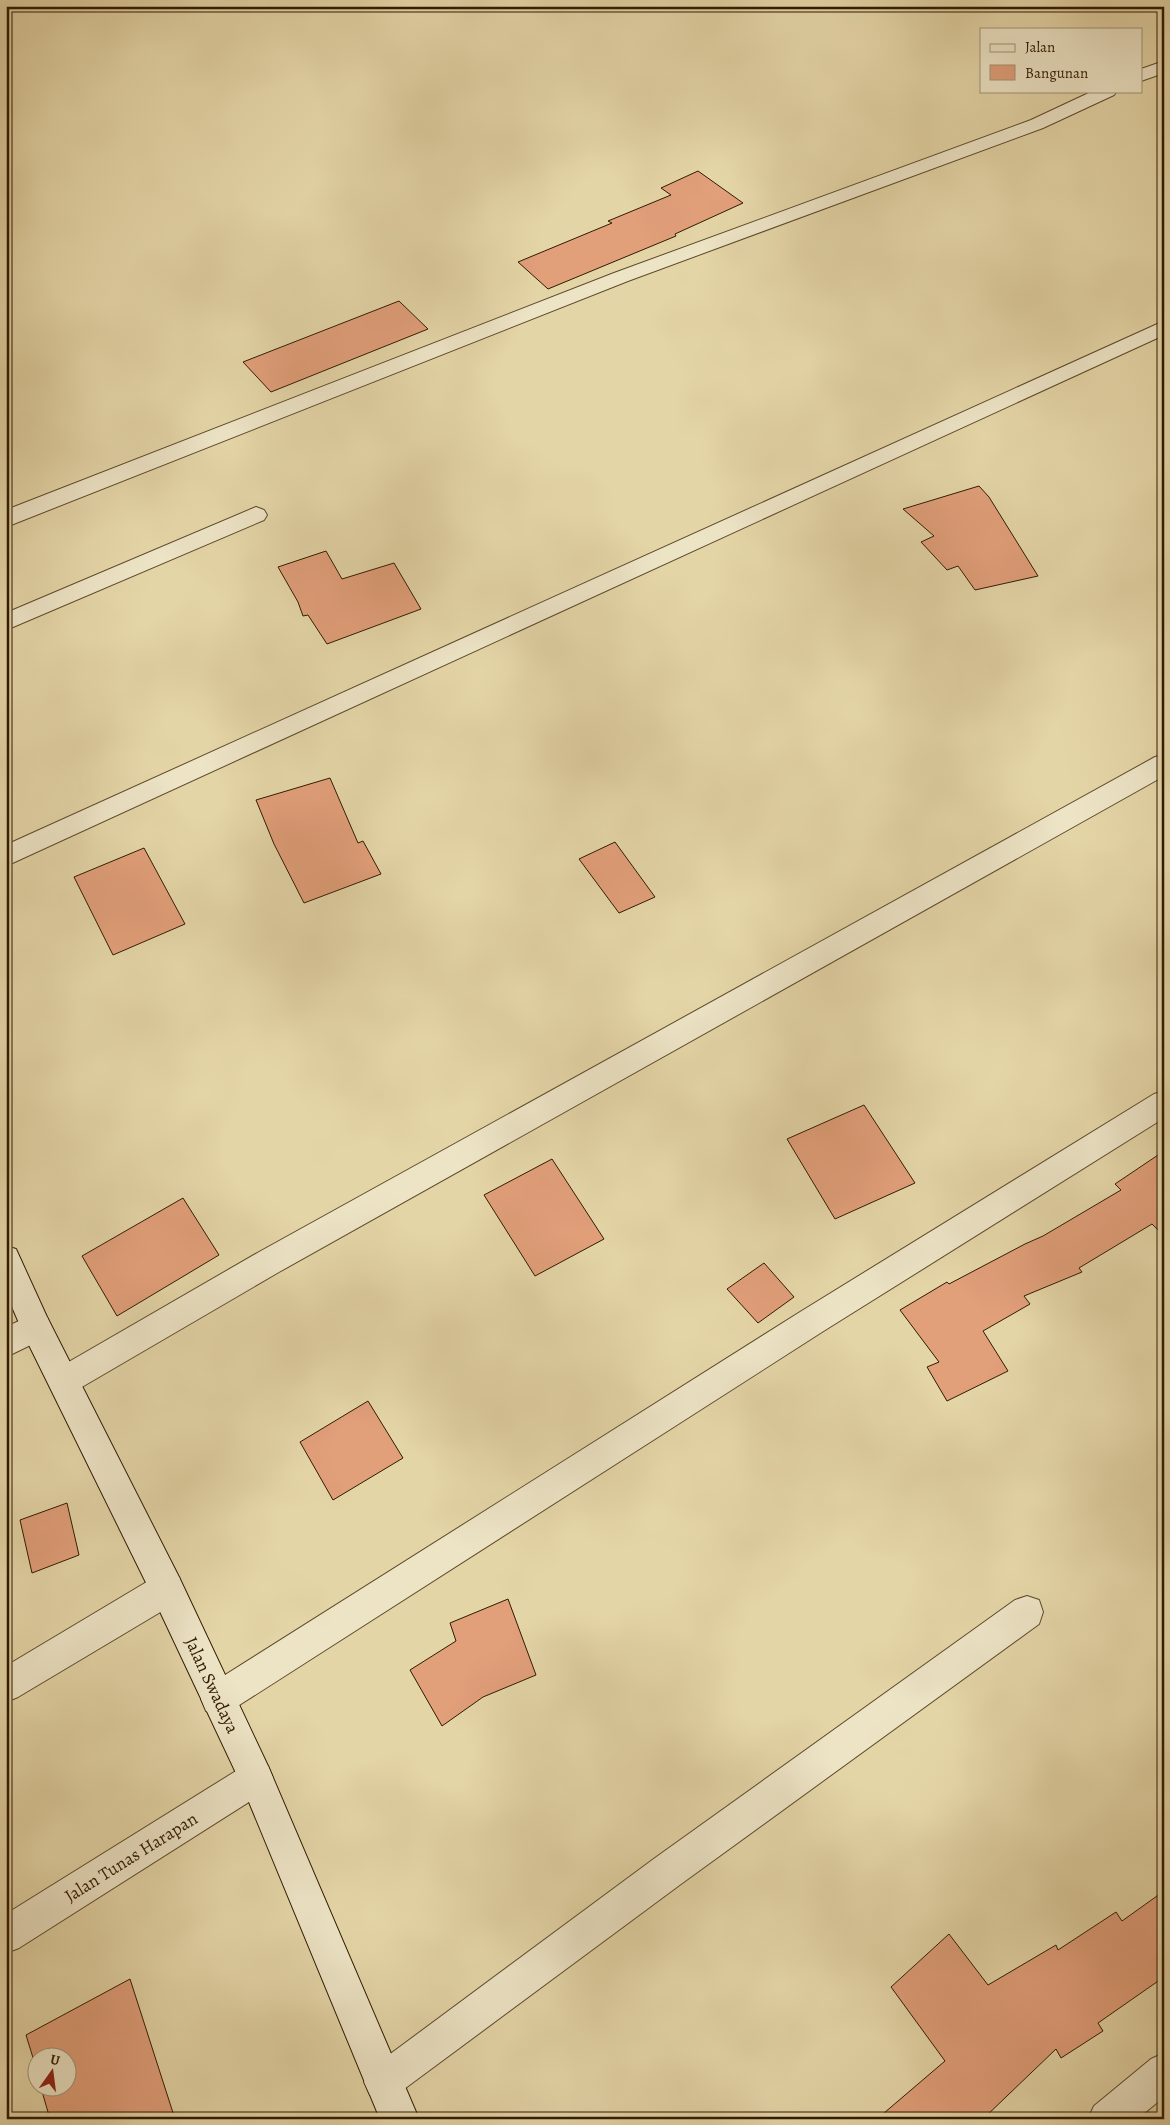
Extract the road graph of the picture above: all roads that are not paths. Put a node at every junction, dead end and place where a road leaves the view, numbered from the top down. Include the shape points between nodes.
1 (1164, 66) edge
2 (1142, 76) edge
3 (1106, 92) edge
4 (1164, 327) edge
5 (256, 515) dead end
6 (6, 519) edge
7 (6, 622) edge
8 (1164, 764) edge
9 (6, 856) edge
10 (1164, 1103) edge
11 (6, 1259) edge
12 (36, 1327) junction
13 (6, 1343) edge
14 (64, 1381) junction
15 (167, 1589) junction
16 (1028, 1612) dead end
17 (6, 1685) edge
18 (218, 1699) junction
19 (256, 1778) junction
20 (6, 1935) edge
21 (1164, 2072) edge
22 (383, 2082) junction
23 (400, 2119) edge
24 (1106, 2119) edge

1 - 2 street
3 - 6 street via 1037,124 612,281
4 - 9 street
5 - 7 street
8 - 14 street via 278,1257
10 - 18 street via 802,1327
11 - 12 street, Jalan Swadaya
12 - 13 street
12 - 14 street, Jalan Swadaya
14 - 15 street, Jalan Swadaya
15 - 17 street
15 - 18 street, Jalan Swadaya
16 - 22 street via 668,1871
18 - 19 street, Jalan Swadaya
19 - 20 street, Jalan Tunas Harapan
19 - 22 street, Jalan Swadaya
21 - 24 street
22 - 23 street, Jalan Swadaya

